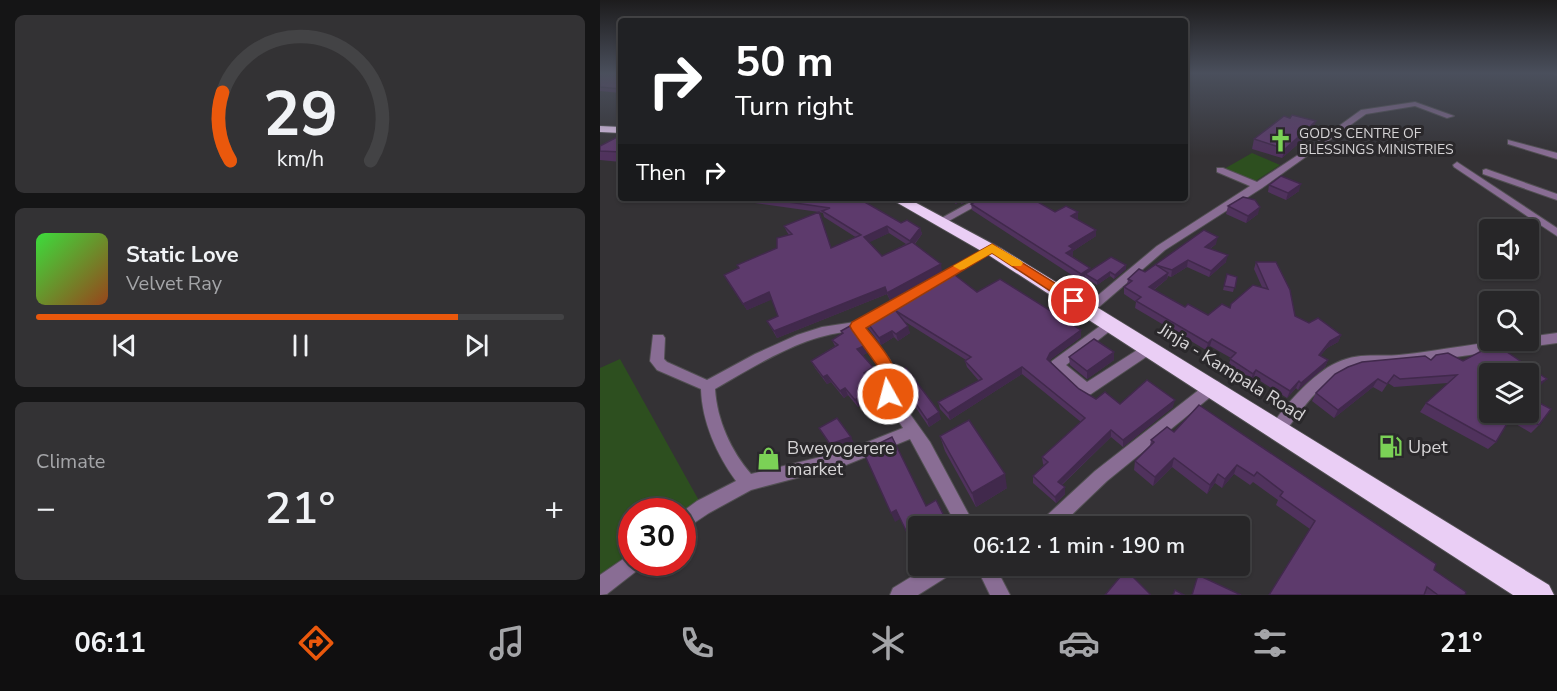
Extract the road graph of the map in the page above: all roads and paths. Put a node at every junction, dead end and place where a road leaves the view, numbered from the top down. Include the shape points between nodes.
1 (1450, 116) dead end
2 (600, 129) edge
3 (618, 130) edge
4 (1511, 141) dead end
5 (1557, 156) edge
6 (1457, 165) dead end
7 (1220, 170) dead end
8 (1486, 172) dead end
9 (1259, 186) junction
10 (1557, 197) edge
11 (902, 201) edge
12 (979, 201) edge
13 (943, 220) junction
14 (1557, 233) edge
15 (992, 248) junction
16 (1088, 310) junction
17 (1111, 324) junction
18 (857, 326) junction
19 (658, 338) dead end
20 (1557, 338) edge
21 (1150, 348) junction
22 (708, 386) junction
23 (1214, 386) junction
24 (1279, 428) junction
25 (912, 431) junction
26 (748, 483) junction
27 (696, 512) edge
28 (961, 516) edge
29 (1058, 516) edge
30 (618, 573) edge
31 (930, 576) edge
32 (993, 576) edge
33 (600, 587) edge
34 (900, 595) edge
35 (1000, 595) edge
36 (1539, 595) edge

1 - 9 street via 1415,104 1369,109
2 - 3 highway
4 - 5 street
6 - 14 street
7 - 9 street
8 - 10 street
9 - 16 street via 1161,248
11 - 13 highway, Jinja - Kampala Road
12 - 13 street
13 - 15 highway, Jinja - Kampala Road
15 - 16 highway, Jinja - Kampala Road
15 - 18 street
16 - 17 highway, Jinja - Kampala Road
17 - 21 highway, Jinja - Kampala Road
17 - 21 street via 1057,365 1086,390
18 - 22 street via 844,326 788,346
18 - 25 street via 885,364 888,394
19 - 22 street via 657,361 662,366
20 - 24 street via 1398,360 1376,357 1355,361 1317,381
21 - 23 highway, Jinja - Kampala Road
22 - 26 street via 722,443
23 - 24 highway, Jinja - Kampala Road
23 - 29 street via 1101,476
24 - 36 highway, Jinja - Kampala Road
25 - 26 street via 828,464
25 - 28 street
26 - 27 street
30 - 33 street
31 - 34 street
32 - 35 street

